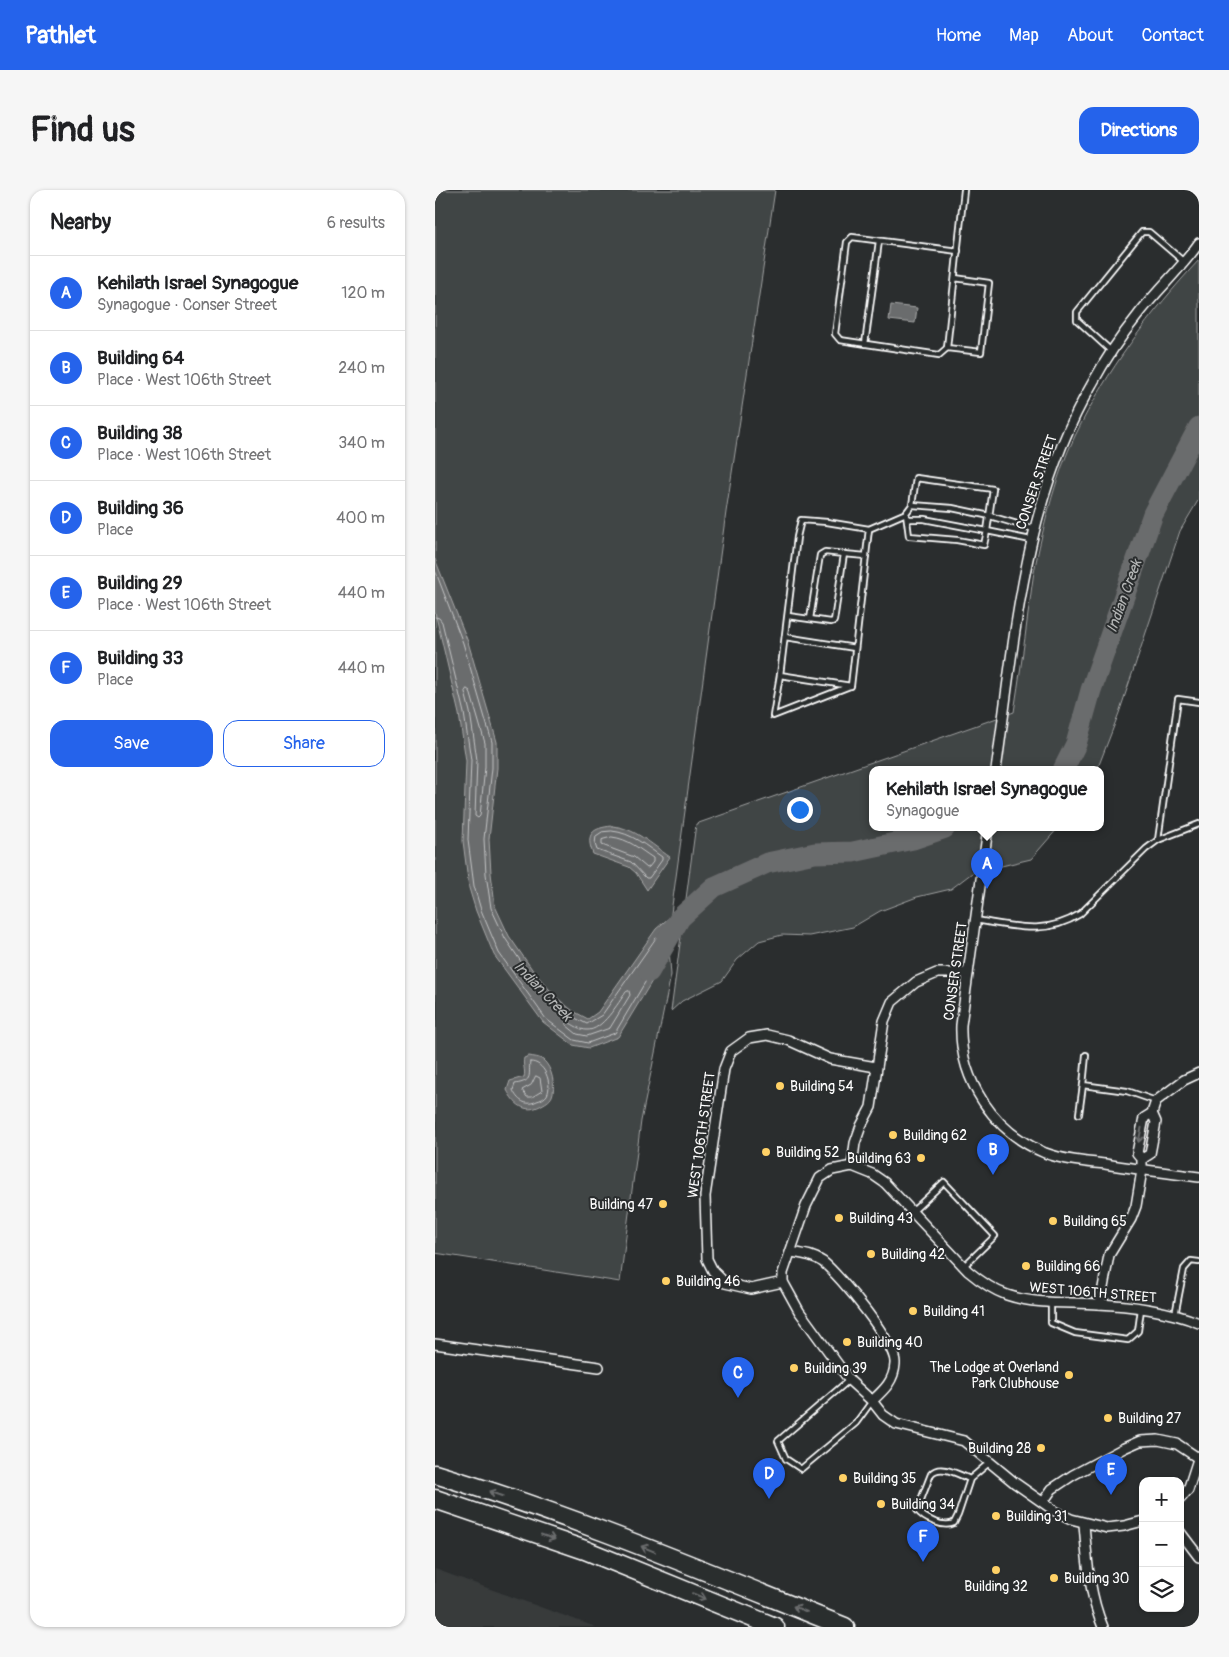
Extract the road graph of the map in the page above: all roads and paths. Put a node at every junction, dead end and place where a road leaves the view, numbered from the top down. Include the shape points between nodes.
1 (964, 190) edge
2 (879, 241) junction
3 (1199, 243) edge
4 (958, 251) junction
5 (1184, 262) junction
6 (955, 278) junction
7 (865, 344) junction
8 (947, 348) junction
9 (1112, 352) junction
10 (912, 505) junction
11 (907, 516) junction
12 (989, 516) junction
13 (869, 529) junction
14 (1034, 529) junction
15 (987, 531) junction
16 (1031, 540) junction
17 (844, 554) junction
18 (866, 556) junction
19 (788, 616) junction
20 (811, 619) junction
21 (785, 637) junction
22 (855, 648) junction
23 (780, 675) junction
24 (851, 686) junction
25 (1199, 702) edge
26 (997, 766) edge
27 (1199, 824) edge
28 (988, 831) edge
29 (1158, 840) junction
30 (975, 920) junction
31 (968, 973) junction
32 (1086, 1055) dead end
33 (876, 1067) junction
34 (1199, 1073) edge
35 (1083, 1085) junction
36 (1156, 1101) junction
37 (1152, 1113) junction
38 (1079, 1114) dead end
39 (1142, 1159) junction
40 (852, 1166) junction
41 (1142, 1170) junction
42 (1199, 1177) edge
43 (912, 1212) junction
44 (791, 1252) junction
45 (1199, 1262) edge
46 (964, 1266) junction
47 (783, 1282) junction
48 (1051, 1302) junction
49 (1100, 1304) junction
50 (1141, 1309) junction
51 (1175, 1316) junction
52 (1199, 1323) edge
53 (435, 1344) edge
54 (599, 1367) dead end
55 (849, 1380) junction
56 (871, 1401) junction
57 (1199, 1457) edge
58 (990, 1462) junction
59 (435, 1474) edge
60 (970, 1479) junction
61 (1184, 1494) edge
62 (435, 1499) edge
63 (1043, 1502) junction
64 (1139, 1522) edge
65 (1084, 1524) junction
66 (1184, 1537) edge
67 (1199, 1558) edge
68 (775, 1627) edge
69 (845, 1627) edge
70 (1103, 1627) edge

1 - 4 lane
2 - 4 lane
2 - 7 lane
2 - 7 lane via 852,237 847,242 835,334 840,340
3 - 5 street, CONSER STREET
4 - 6 lane
5 - 9 street, CONSER STREET via 1137,316
5 - 9 lane via 1149,232 1143,232 1077,312 1077,320
6 - 8 lane
6 - 8 lane via 989,283 981,352
7 - 8 lane via 939,355
9 - 14 street, CONSER STREET via 1091,385 1056,459
10 - 11 lane
10 - 12 lane via 952,508
10 - 12 lane via 916,478 993,489
11 - 13 lane
11 - 15 lane
11 - 15 lane via 909,536 984,545
12 - 14 lane
12 - 15 lane
13 - 18 lane
13 - 19 lane via 801,520
14 - 16 street, CONSER STREET
15 - 16 lane
16 - 26 street, CONSER STREET
17 - 18 lane
17 - 20 lane via 825,552 819,555
17 - 20 lane via 834,621
18 - 22 lane
19 - 20 lane
19 - 21 lane
21 - 22 lane
21 - 23 lane
22 - 24 lane
23 - 24 lane
23 - 24 lane via 773,716
25 - 29 lane via 1178,699
27 - 29 lane
28 - 30 street, CONSER STREET
29 - 30 lane via 1069,921 1031,929
30 - 31 street, CONSER STREET
31 - 33 street via 937,973 916,982 892,1002 884,1022
31 - 41 street, CONSER STREET via 960,1042 976,1092 990,1112 1011,1133 1046,1153
32 - 35 lane
33 - 40 street via 871,1107 858,1134
33 - 47 street, WEST 106TH STREET via 830,1059 788,1040 767,1035 749,1038 731,1051 724,1069 705,1196 707,1259 725,1283 751,1289
34 - 36 street
35 - 36 lane via 1127,1091
35 - 38 lane
36 - 37 street
37 - 39 street via 1156,1122 1150,1154
37 -> 39 street via 1144,1118 1137,1152
39 - 41 street
40 - 43 street, WEST 106TH STREET via 872,1174
40 - 44 street via 832,1170 820,1178 806,1206
41 - 42 street
41 - 49 street via 1131,1219 1109,1255
43 - 46 street, WEST 106TH STREET
43 - 46 lane via 944,1182 995,1236
44 - 47 street
44 - 56 street via 809,1254 823,1262 863,1308 893,1352 896,1362 894,1375 887,1388
45 - 51 lane via 1191,1261 1184,1268
46 - 48 street, WEST 106TH STREET via 983,1283 1006,1295
47 - 55 street via 799,1311
48 - 49 street, WEST 106TH STREET
48 - 50 lane via 1051,1324 1075,1333 1128,1340 1138,1331
49 - 50 street, WEST 106TH STREET
50 - 51 street, WEST 106TH STREET
51 - 52 street, WEST 106TH STREET
53 - 54 street
55 - 56 street
55 - 56 lane via 778,1441 786,1459 801,1469 856,1422
56 - 58 street via 896,1424 964,1441
57 - 61 street
57 - 63 street via 1177,1444 1140,1441 1073,1475 1052,1489
58 - 60 lane
58 - 63 street
69 -> 59 highway via 552,1513
60 - 60 lane via 954,1523 945,1525 925,1518 917,1510 934,1470 941,1468
62 -> 68 highway via 585,1550
63 - 65 street
64 - 65 street via 1107,1528
65 - 70 street via 1092,1589
66 - 67 street

